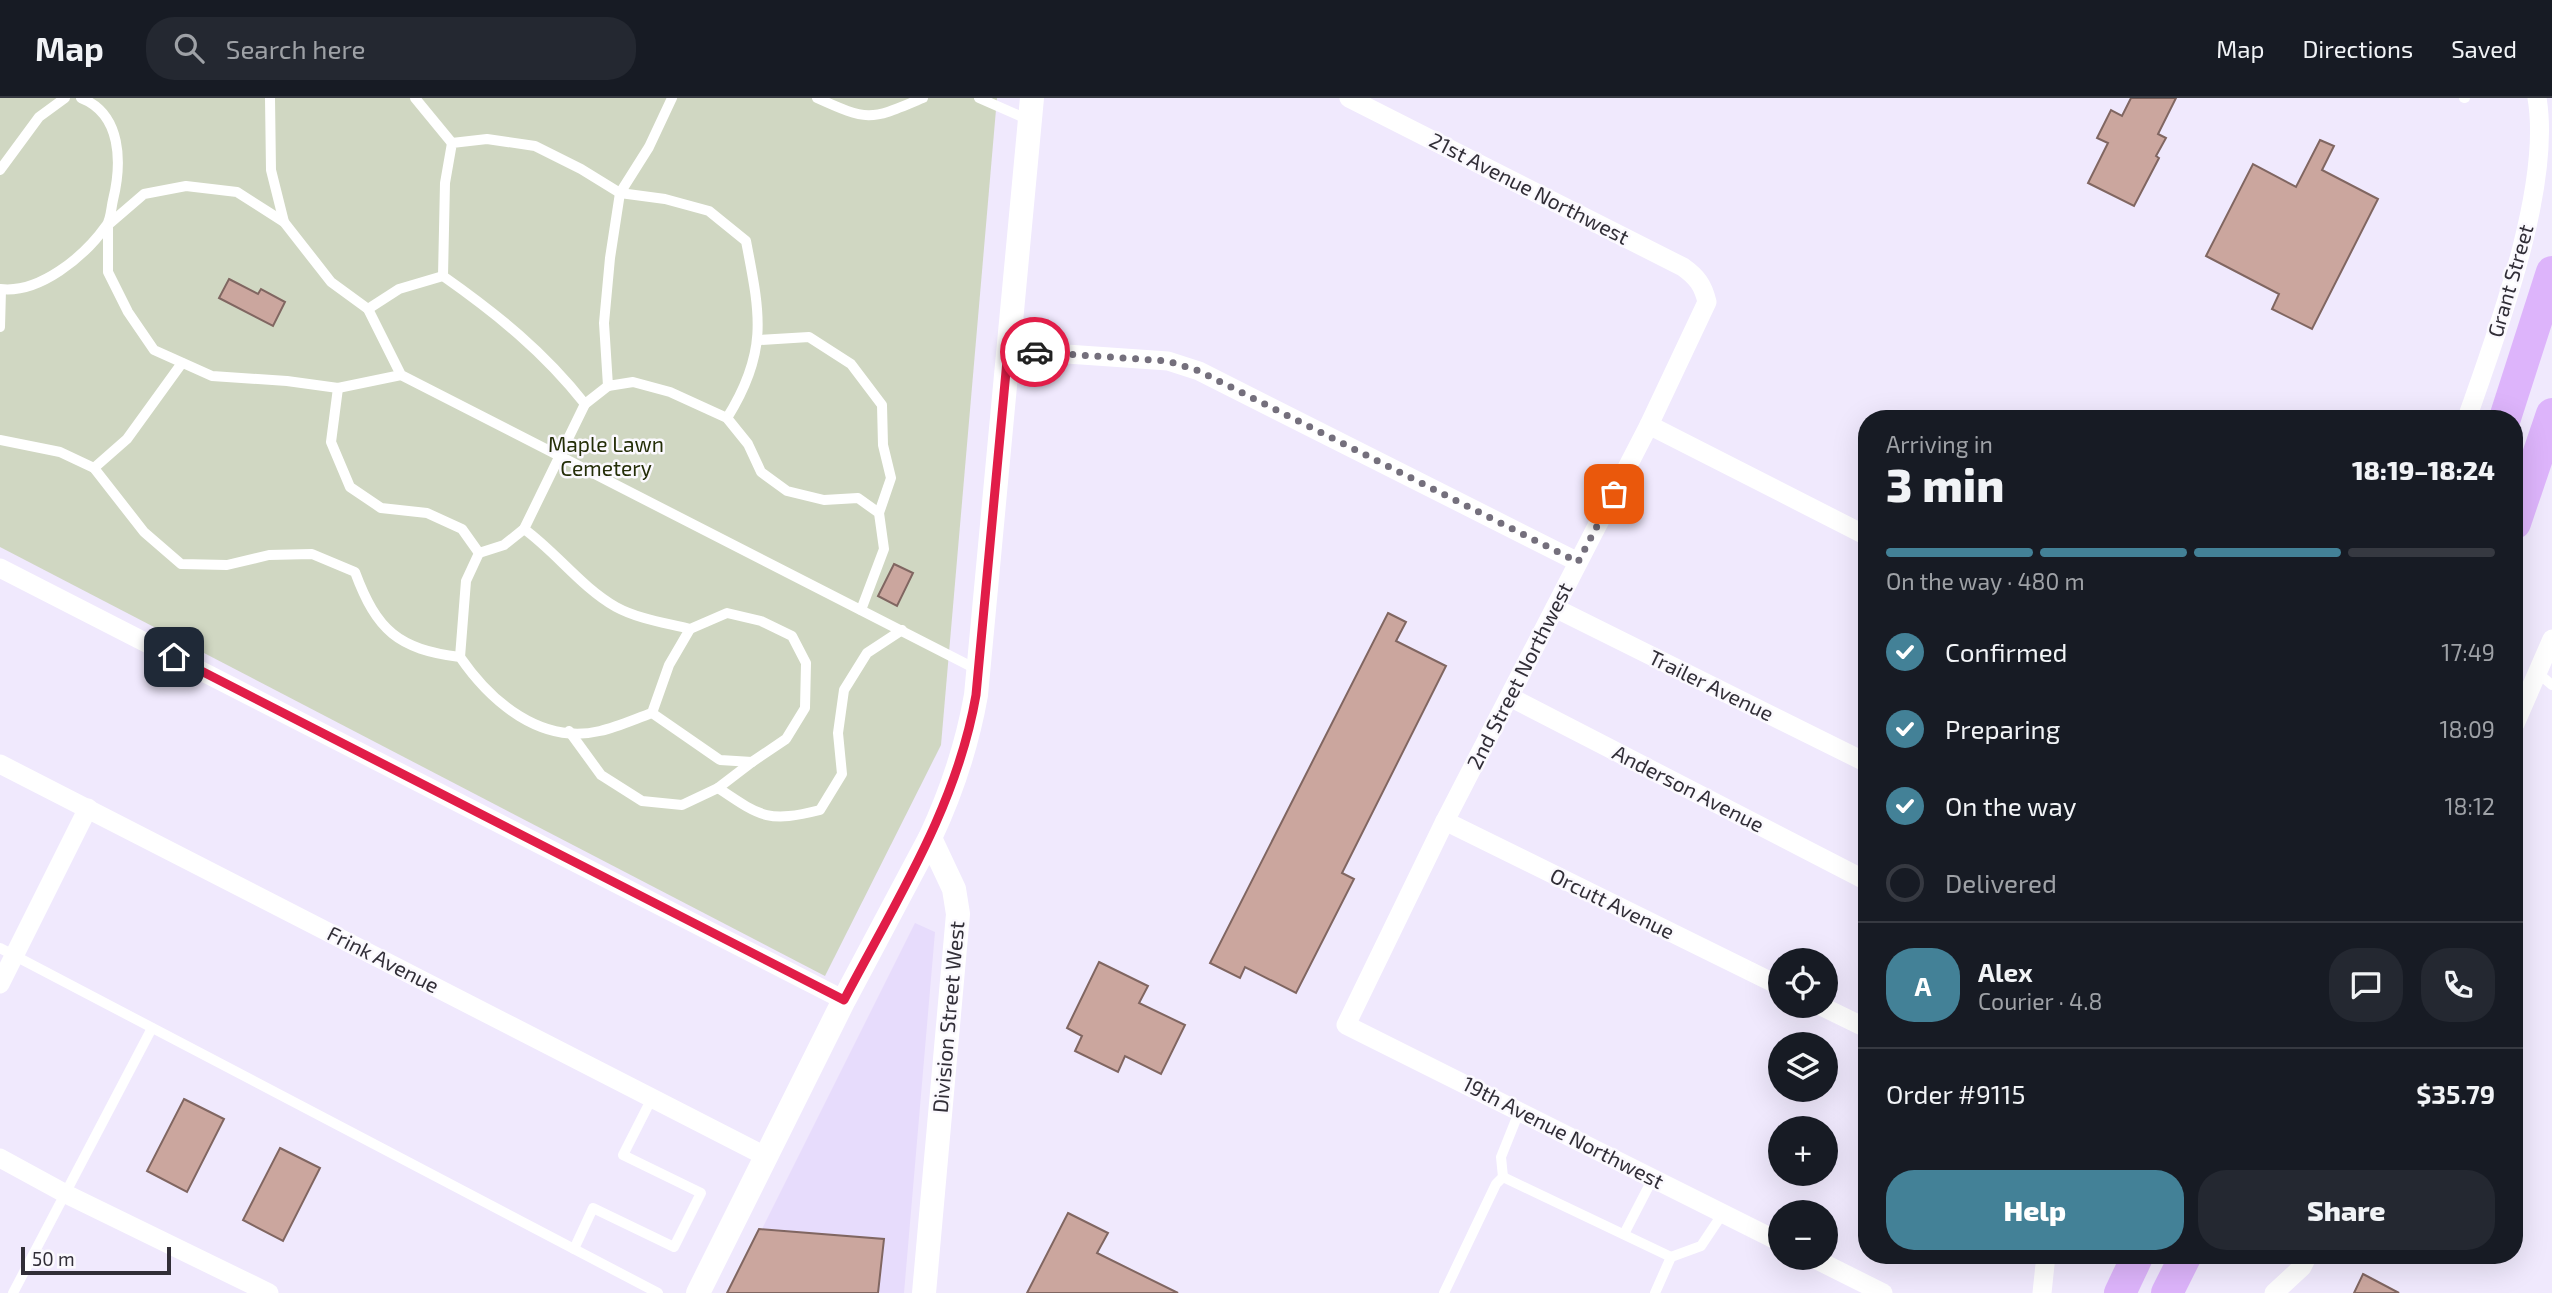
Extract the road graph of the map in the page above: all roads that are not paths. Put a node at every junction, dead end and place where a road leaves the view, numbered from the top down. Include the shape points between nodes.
1 (65, 98) edge
2 (81, 98) edge
3 (270, 98) edge
4 (415, 98) edge
5 (672, 98) edge
6 (817, 98) edge
7 (923, 98) edge
8 (979, 98) edge
9 (1349, 98) edge
10 (2537, 98) edge
11 (1031, 109) edge
12 (452, 143) junction
13 (0, 170) edge
14 (620, 193) junction
15 (284, 222) junction
16 (108, 225) junction
17 (2552, 272) edge
18 (443, 276) junction
19 (1704, 288) joint
20 (0, 289) edge
21 (368, 309) junction
22 (0, 327) edge
23 (760, 340) junction
24 (1008, 350) junction
25 (182, 363) junction
26 (401, 375) junction
27 (608, 386) junction
28 (338, 388) junction
29 (585, 404) junction
30 (2470, 410) edge
31 (2508, 410) edge
32 (2552, 414) edge
33 (727, 418) junction
34 (1650, 425) junction
35 (0, 440) edge
36 (559, 458) junction
37 (94, 468) junction
38 (2523, 499) edge
39 (879, 513) junction
40 (524, 528) junction
41 (1858, 531) edge
42 (479, 553) junction
43 (1578, 562) junction
44 (0, 568) edge
45 (1555, 608) junction
46 (861, 610) junction
47 (690, 629) junction
48 (902, 630) junction
49 (2552, 639) edge
50 (460, 657) junction
51 (979, 671) junction
52 (2545, 679) edge
53 (1510, 697) junction
54 (2523, 712) edge
55 (652, 713) junction
56 (569, 731) junction
57 (1858, 759) edge
58 (752, 762) junction
59 (0, 764) edge
60 (718, 788) junction
61 (88, 808) junction
62 (1445, 821) junction
63 (930, 838) junction
64 (1858, 876) edge
65 (7, 951) edge
66 (1768, 980) edge
67 (0, 984) edge
68 (844, 1000) junction
69 (1838, 1013) edge
70 (1858, 1021) edge
71 (1346, 1025) joint
72 (152, 1028) junction
73 (652, 1098) junction
74 (1520, 1112) junction
75 (765, 1156) junction
76 (0, 1158) edge
77 (1503, 1177) junction
78 (1653, 1178) junction
79 (66, 1194) junction
80 (1723, 1213) junction
81 (1624, 1234) junction
82 (1768, 1236) edge
83 (574, 1249) junction
84 (1671, 1257) junction
85 (2045, 1264) edge
86 (2134, 1264) edge
87 (2182, 1264) edge
88 (2303, 1264) edge
89 (1837, 1270) edge
90 (13, 1293) edge
91 (269, 1293) edge
92 (658, 1293) edge
93 (698, 1293) edge
94 (924, 1293) edge
95 (1444, 1293) edge
96 (1655, 1293) edge
97 (1883, 1293) edge
98 (2042, 1293) edge
99 (2120, 1293) edge
100 (2167, 1293) edge
101 (2274, 1293) edge

1 - 13 lane via 39,117
2 - 16 lane via 97,104 117,138 118,181
3 - 15 lane via 271,170
4 - 12 lane
5 - 14 lane
6 - 7 lane via 858,116 882,115
8 - 11 lane
9 - 19 street, 21st Avenue Northwest via 1683,267
10 - 30 street, Grant Street via 2542,135 2532,210
11 - 24 street
12 - 14 lane via 487,139 535,146
12 - 18 lane via 445,183
14 - 23 lane via 709,211 746,241
14 - 27 lane via 604,323
15 - 16 lane via 237,192 186,186 144,194
15 - 21 lane via 331,282
16 - 20 lane via 66,266 36,287
16 - 25 lane via 108,272 128,312 154,350
17 - 31 main road
18 - 21 lane via 399,289
18 - 29 lane via 523,335
19 - 34 street, 2nd Street Northwest via 1707,302 1703,314
20 - 22 lane
21 - 26 lane
23 - 33 lane via 747,387
23 - 39 lane via 810,337 851,364 882,405 883,446 891,478
24 - 43 street via 1168,361 1199,371
24 - 51 street
25 - 28 lane via 212,376
25 - 37 lane via 127,439
26 - 28 lane
26 - 36 lane
27 - 29 lane
27 - 33 lane via 633,382 670,392
28 - 42 lane via 331,442 350,487 381,508 427,513 462,529
29 - 36 lane
32 - 38 main road
33 - 39 lane via 748,444 761,471 787,491 824,500 858,498
34 - 41 street
34 - 43 street, 2nd Street Northwest
35 - 37 lane via 60,453
36 - 40 lane
36 - 46 lane
37 - 50 lane via 144,532 181,564 227,565 269,555 312,554 355,572 367,605 390,634 426,652
39 - 46 lane via 884,549
40 - 42 lane via 504,545
40 - 47 lane via 617,607
42 - 50 lane via 466,581
43 - 45 street, 2nd Street Northwest
44 - 68 street
45 - 53 street, 2nd Street Northwest
45 - 57 street, Trailer Avenue
46 - 48 lane
47 - 55 lane via 669,665
47 - 58 lane via 727,614 761,621 792,636 806,663 805,708 786,739
48 - 51 lane
48 - 60 lane via 867,653 844,690 838,733 842,774 820,810 783,819 751,810
49 - 52 street
50 - 56 lane via 479,686 513,713 548,731
51 - 63 street via 969,736
52 - 54 street
53 - 62 street, 2nd Street Northwest
53 - 64 street, Anderson Avenue
55 - 56 lane via 598,732
55 - 58 lane via 720,760
56 - 60 lane via 601,775 642,801 682,805
58 - 60 lane
59 - 61 street, Frink Avenue
61 - 65 street
61 - 73 street, Frink Avenue
62 - 66 street, Orcutt Avenue
62 - 71 street, 2nd Street Northwest
63 - 68 street
63 - 94 street, Division Street West via 954,889 958,914
65 - 67 street
65 - 72 lane
68 - 75 street
69 - 70 street
71 - 74 street, 19th Avenue Northwest
72 - 79 lane
72 - 83 lane
73 - 75 street, Frink Avenue
73 - 83 lane via 623,1155 701,1193 674,1247 593,1208
74 - 77 lane via 1501,1157
74 - 78 street, 19th Avenue Northwest
75 - 93 street
76 - 79 street
77 - 81 lane
77 - 95 lane
78 - 80 street, 19th Avenue Northwest
78 - 81 lane
79 - 90 lane
79 - 91 street
80 - 82 street, 19th Avenue Northwest
80 - 84 lane via 1701,1246
81 - 84 lane
83 - 92 lane
84 - 96 lane
85 - 98 street
86 - 99 main road
87 - 100 main road
88 - 101 street
89 - 97 street

